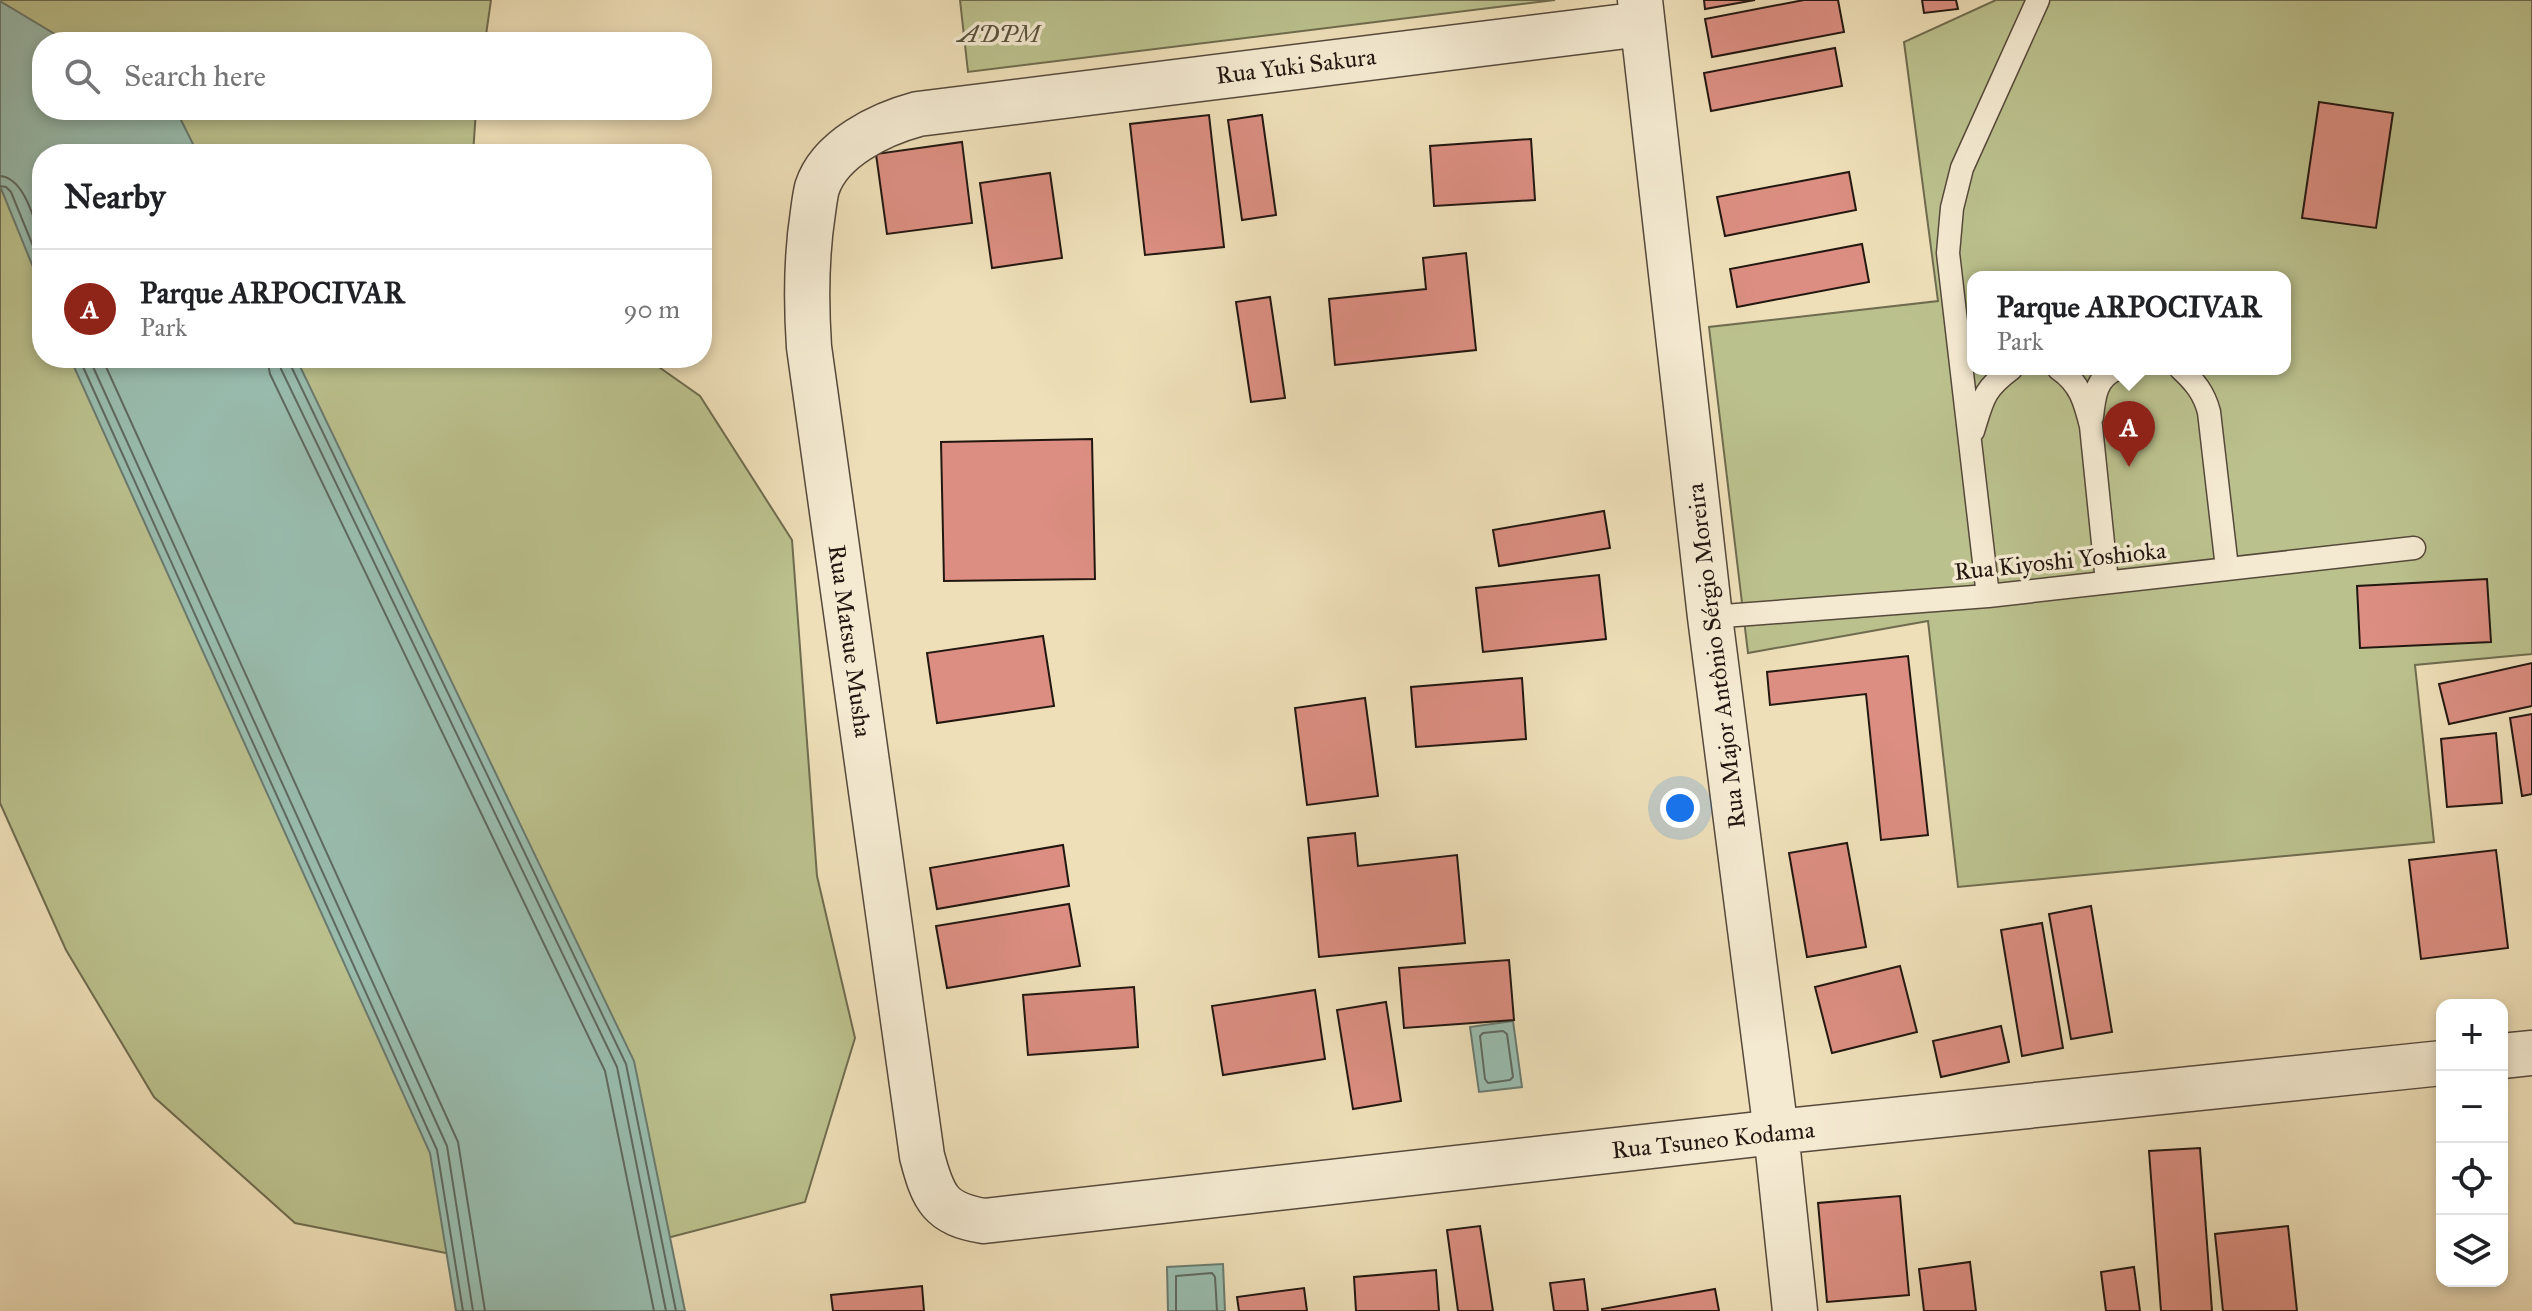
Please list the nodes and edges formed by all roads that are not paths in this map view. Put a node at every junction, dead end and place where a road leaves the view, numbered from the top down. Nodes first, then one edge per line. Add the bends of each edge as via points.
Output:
1 (2038, 0) edge
2 (1641, 12) edge
3 (950, 109) joint
4 (2003, 375) edge
5 (2066, 375) edge
6 (2107, 375) edge
7 (2187, 375) edge
8 (2091, 426) junction
9 (1970, 440) junction
10 (2414, 548) dead end
11 (2227, 568) junction
12 (2107, 582) junction
13 (1988, 596) junction
14 (1710, 617) junction
15 (2532, 1053) edge
16 (2508, 1055) edge
17 (2436, 1064) edge
18 (1776, 1132) junction
19 (984, 1221) joint
20 (1795, 1311) edge

1 - 9 lane via 1962,168 1952,208 1948,253
2 - 3 street, Rua Yuki Sakura
2 - 14 street, Rua Major Antônio Sérgio Moreira
3 - 19 street, Rua Matsue Musha via 894,121 832,162 817,187 807,247 807,310 922,1156 930,1185 944,1206 960,1217
4 - 9 lane via 1985,393
5 - 8 lane via 2085,401
6 - 8 lane via 2095,393
7 - 11 lane via 2209,412
8 - 12 lane
9 - 13 lane
10 - 11 lane, Rua Kiyoshi Yoshioka
11 - 12 lane, Rua Kiyoshi Yoshioka
12 - 13 lane, Rua Kiyoshi Yoshioka
13 - 14 lane, Rua Kiyoshi Yoshioka
14 - 18 street, Rua Major Antônio Sérgio Moreira
15 - 16 street
17 - 18 street, Rua Tsuneo Kodama
18 - 19 street, Rua Tsuneo Kodama
18 - 20 street, Rua Major Antônio Sérgio Moreira

